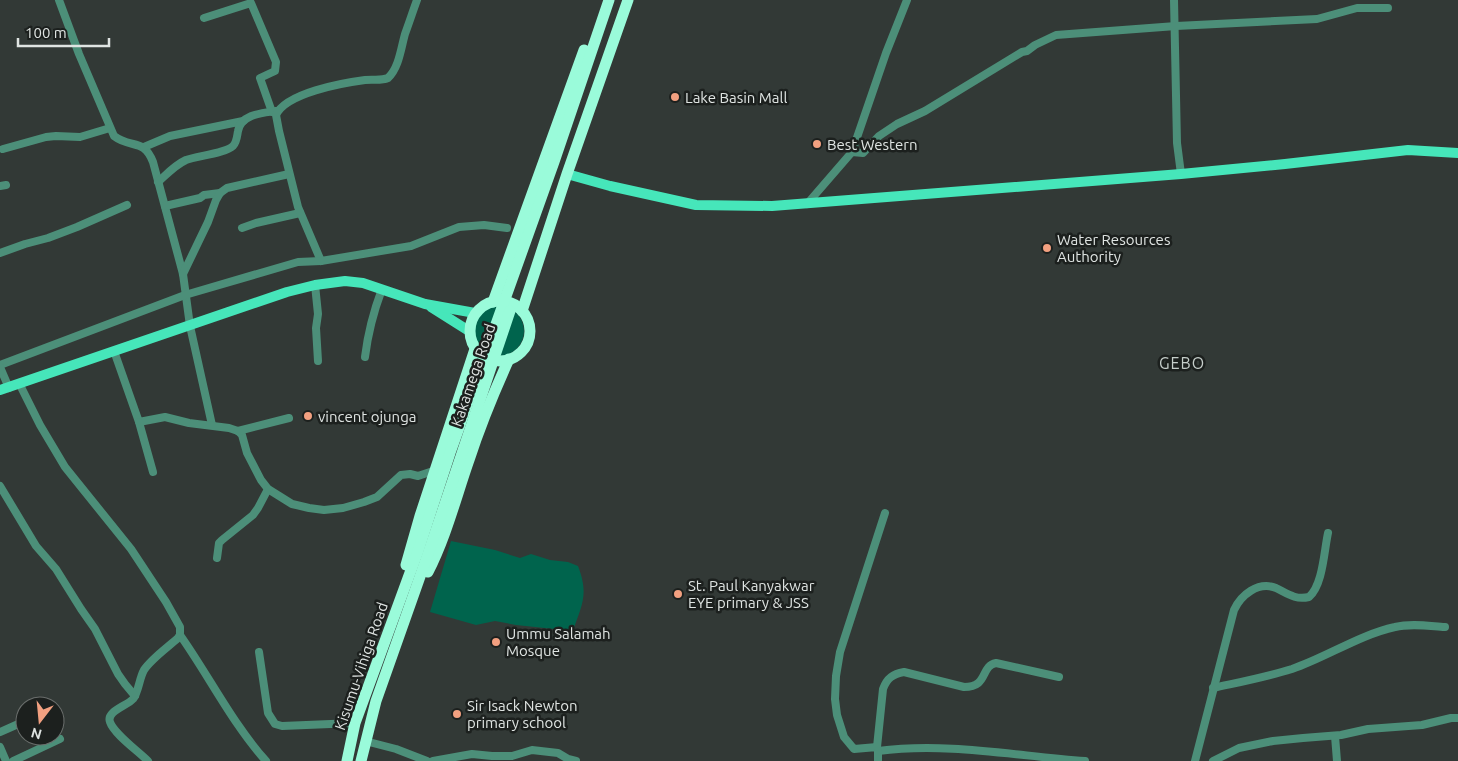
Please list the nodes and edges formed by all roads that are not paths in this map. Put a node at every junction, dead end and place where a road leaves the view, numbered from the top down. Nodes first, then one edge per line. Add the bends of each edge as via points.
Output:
1 (59, 0) edge
2 (417, 0) edge
3 (602, 0) edge
4 (609, 0) edge
5 (617, 0) edge
6 (628, 0) edge
7 (907, 0) edge
8 (1174, 0) edge
9 (1388, 8) dead end
10 (204, 18) dead end
11 (1176, 26) junction
12 (275, 112) junction
13 (243, 121) junction
14 (110, 128) junction
15 (144, 147) junction
16 (3, 149) dead end
17 (852, 152) junction
18 (1458, 153) edge
19 (289, 174) junction
20 (567, 174) junction
21 (1181, 174) junction
22 (158, 182) junction
23 (220, 193) junction
24 (808, 203) junction
25 (126, 205) dead end
26 (165, 206) junction
27 (300, 214) junction
28 (242, 228) dead end
29 (507, 228) dead end
30 (0, 253) edge
31 (321, 261) junction
32 (183, 274) junction
33 (314, 285) junction
34 (382, 289) junction
35 (185, 295) junction
36 (493, 302) junction
37 (426, 304) junction
38 (522, 311) junction
39 (475, 313) junction
40 (190, 326) junction
41 (469, 331) junction
42 (475, 348) junction
43 (114, 350) junction
44 (365, 357) dead end
45 (509, 360) junction
46 (318, 361) dead end
47 (0, 366) edge
48 (19, 383) junction
49 (4, 389) edge
50 (290, 418) dead end
51 (139, 422) junction
52 (212, 425) junction
53 (238, 431) junction
54 (436, 470) junction
55 (153, 472) dead end
56 (0, 486) edge
57 (268, 489) junction
58 (885, 513) dead end
59 (1328, 533) dead end
60 (217, 558) dead end
61 (412, 582) junction
62 (1445, 627) dead end
63 (180, 634) junction
64 (259, 652) dead end
65 (1059, 678) dead end
66 (1213, 688) junction
67 (135, 696) junction
68 (1458, 718) edge
69 (355, 723) junction
70 (15, 725) edge
71 (0, 732) edge
72 (1335, 736) junction
73 (365, 741) junction
74 (45, 746) edge
75 (0, 748) edge
76 (877, 749) junction
77 (6, 761) edge
78 (13, 761) edge
79 (148, 761) edge
80 (266, 761) edge
81 (347, 761) edge
82 (360, 761) edge
83 (426, 761) edge
84 (433, 761) edge
85 (576, 761) edge
86 (878, 761) edge
87 (1085, 761) edge
88 (1194, 761) edge
89 (1213, 761) edge
90 (1337, 761) edge

1 - 14 street
2 - 12 street via 392,75 339,84 306,94
3 - 36 highway
4 - 61 highway via 450,453
5 - 61 highway, Kakamega Road via 488,376
6 - 20 highway
7 - 17 street
8 - 11 street
9 - 11 street via 1357,8 1317,19
10 - 12 street via 251,3 276,62 275,71 260,78
11 - 17 street via 1056,35 897,124 879,136 863,153
11 - 21 street via 1177,143
12 - 13 street via 254,115
12 - 19 street
13 - 15 street via 170,136
13 - 22 street via 233,146 184,161
14 - 15 street via 120,141
14 - 16 street via 80,137 46,137
15 - 22 street via 150,153
17 - 24 street
18 - 21 main road via 1408,150
19 - 23 street via 227,188
19 - 27 street
20 - 24 main road via 696,205
20 - 38 highway
21 - 24 main road
22 - 26 street
23 - 26 street
23 - 32 street
25 - 30 street via 77,227
26 - 32 street
27 - 28 street
27 - 31 street
29 - 31 street via 484,224 459,227 411,246
31 - 35 street via 298,262
32 - 35 street
33 - 34 main road via 346,281
33 - 40 main road
33 - 46 street
34 - 37 main road
34 - 44 street via 372,313
35 - 40 street
35 - 47 street
36 - 38 highway via 509,302
36 - 39 highway
37 - 39 main road
37 - 41 main road
38 - 45 highway via 528,321 529,340 518,355
39 - 41 highway
40 - 43 main road
40 - 52 street
41 - 42 highway
42 - 45 highway via 491,360
42 - 54 highway
43 - 48 main road
43 - 51 street
45 - 61 highway via 469,458 433,563 426,576
47 - 49 street
48 - 49 main road
48 - 63 street via 55,452 131,549 179,623
50 - 53 street
51 - 52 street via 164,417
51 - 55 street
52 - 53 street
53 - 57 street via 250,460
54 - 57 street via 418,476 401,475 377,497 344,508 324,510 292,504
54 - 61 highway via 406,566
56 - 67 street via 36,546 56,569 95,629 118,674
57 - 60 street via 253,515 219,543
58 - 76 street via 840,652 834,699 844,737 854,749
59 - 66 street via 1320,576 1315,591 1309,597 1296,598 1276,588 1261,586 1249,591 1238,602
61 - 69 highway, Kisumu-Vihiga Road
61 - 73 highway, Kakamega Road
62 - 66 street via 1396,626 1292,669
63 - 67 street via 146,666
63 - 80 street via 251,744
64 - 69 street via 268,713 274,724
65 - 76 street via 996,663 991,664 980,682 971,687 897,673 886,681 883,689
66 - 88 street
67 - 79 street via 111,714 110,722
68 - 72 street
69 - 81 highway, Kisumu-Vihiga Road
70 - 71 street
72 - 89 street via 1239,748
72 - 90 street
73 - 82 highway, Kakamega Road
73 - 83 street
74 - 78 street
75 - 77 street
76 - 86 street
76 - 87 street via 960,749
84 - 85 street via 472,754 512,756 532,750 558,752

